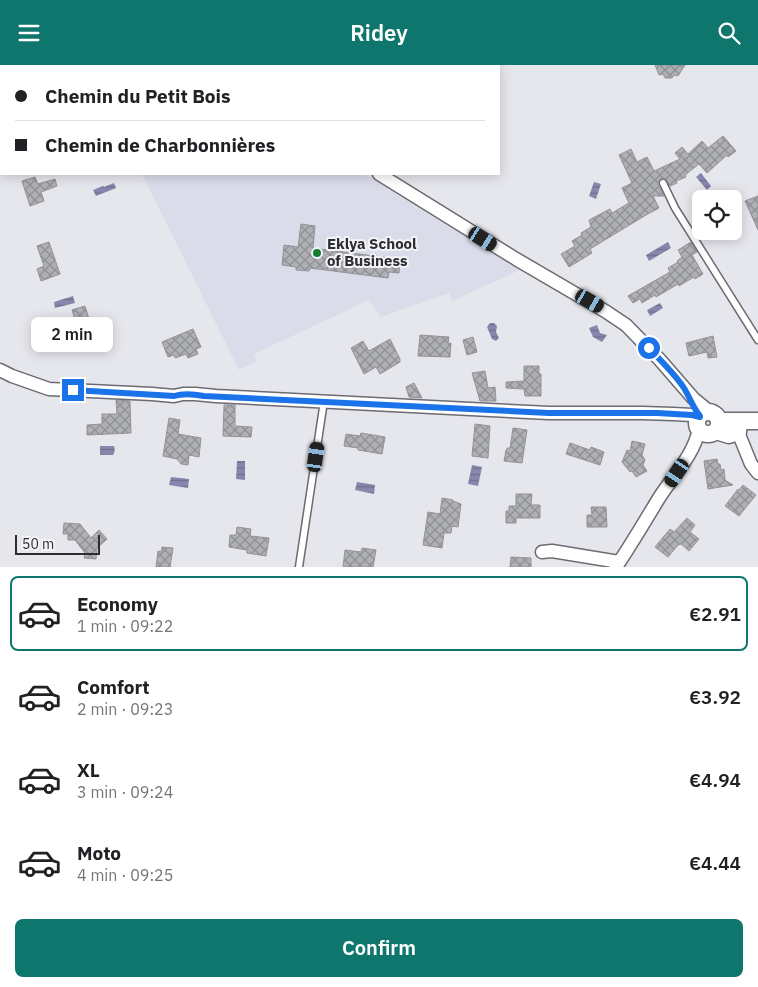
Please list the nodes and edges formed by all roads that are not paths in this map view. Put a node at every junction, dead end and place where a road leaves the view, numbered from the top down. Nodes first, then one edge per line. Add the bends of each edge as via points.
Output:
1 (381, 175) edge
2 (663, 183) dead end
3 (758, 340) edge
4 (0, 370) edge
5 (324, 401) junction
6 (758, 423) edge
7 (715, 425) junction
8 (755, 468) edge
9 (542, 552) dead end
10 (618, 565) edge
11 (299, 567) edge

1 - 7 street via 626,325
2 - 3 lane via 675,209
4 - 5 street via 49,389
5 - 7 street via 549,413 692,415
5 - 11 lane
6 - 7 street
7 - 8 street
7 - 10 street via 694,447
9 - 10 street via 552,551

